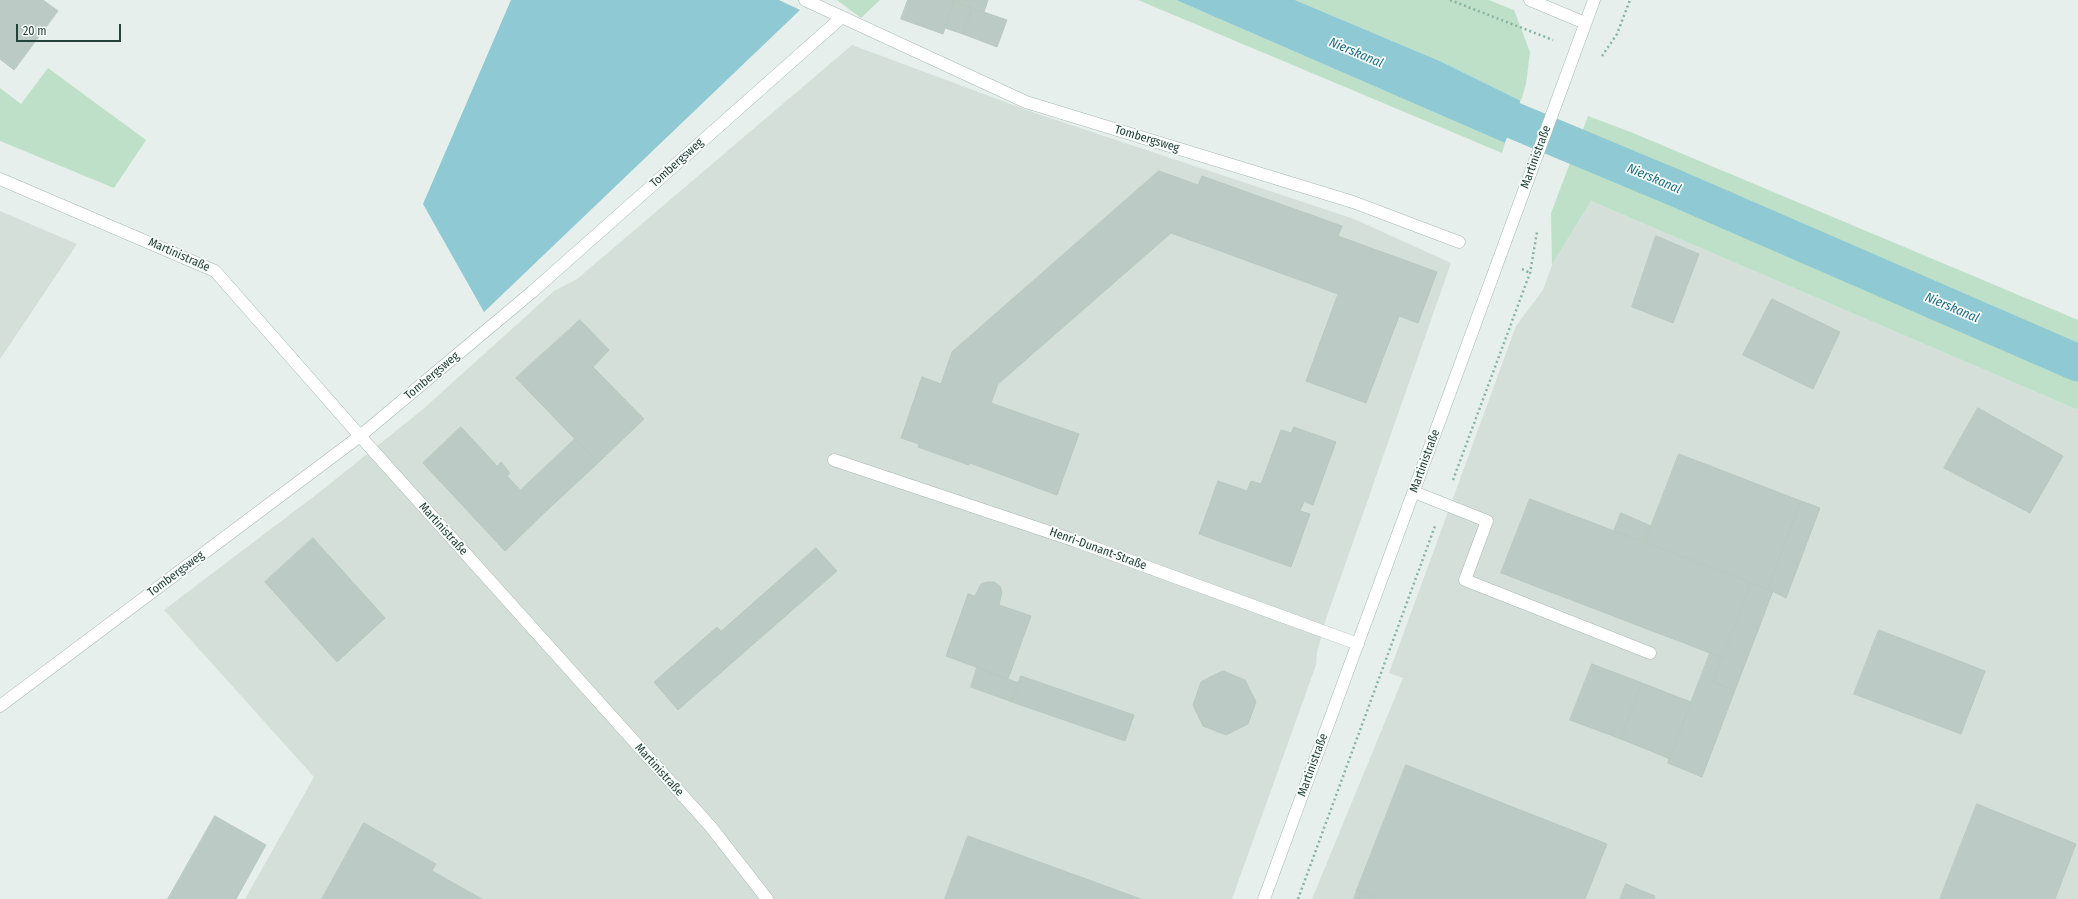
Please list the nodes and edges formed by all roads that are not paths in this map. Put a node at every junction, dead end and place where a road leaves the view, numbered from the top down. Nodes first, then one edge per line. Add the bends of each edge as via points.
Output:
1 (805, 0) edge
2 (1530, 0) edge
3 (1594, 0) edge
4 (842, 17) junction
5 (1585, 23) junction
6 (0, 179) edge
7 (1459, 242) dead end
8 (360, 436) junction
9 (834, 460) dead end
10 (1414, 492) junction
11 (1358, 644) junction
12 (1650, 653) dead end
13 (0, 706) edge
14 (767, 899) edge
15 (1264, 899) edge

1 - 4 street, Tombergsweg
2 - 5 street
3 - 5 street, Martinistraße
4 - 7 street, Tombergsweg via 1026,102 1353,202
4 - 8 street, Tombergsweg via 532,292
5 - 10 street, Martinistraße
6 - 8 street, Martinistraße via 215,271
8 - 13 street, Tombergsweg
8 - 14 street, Martinistraße via 711,827
9 - 11 street, Henri-Dunant-Straße via 1076,541
10 - 11 street, Martinistraße
10 - 12 street via 1487,521 1465,580
11 - 15 street, Martinistraße

